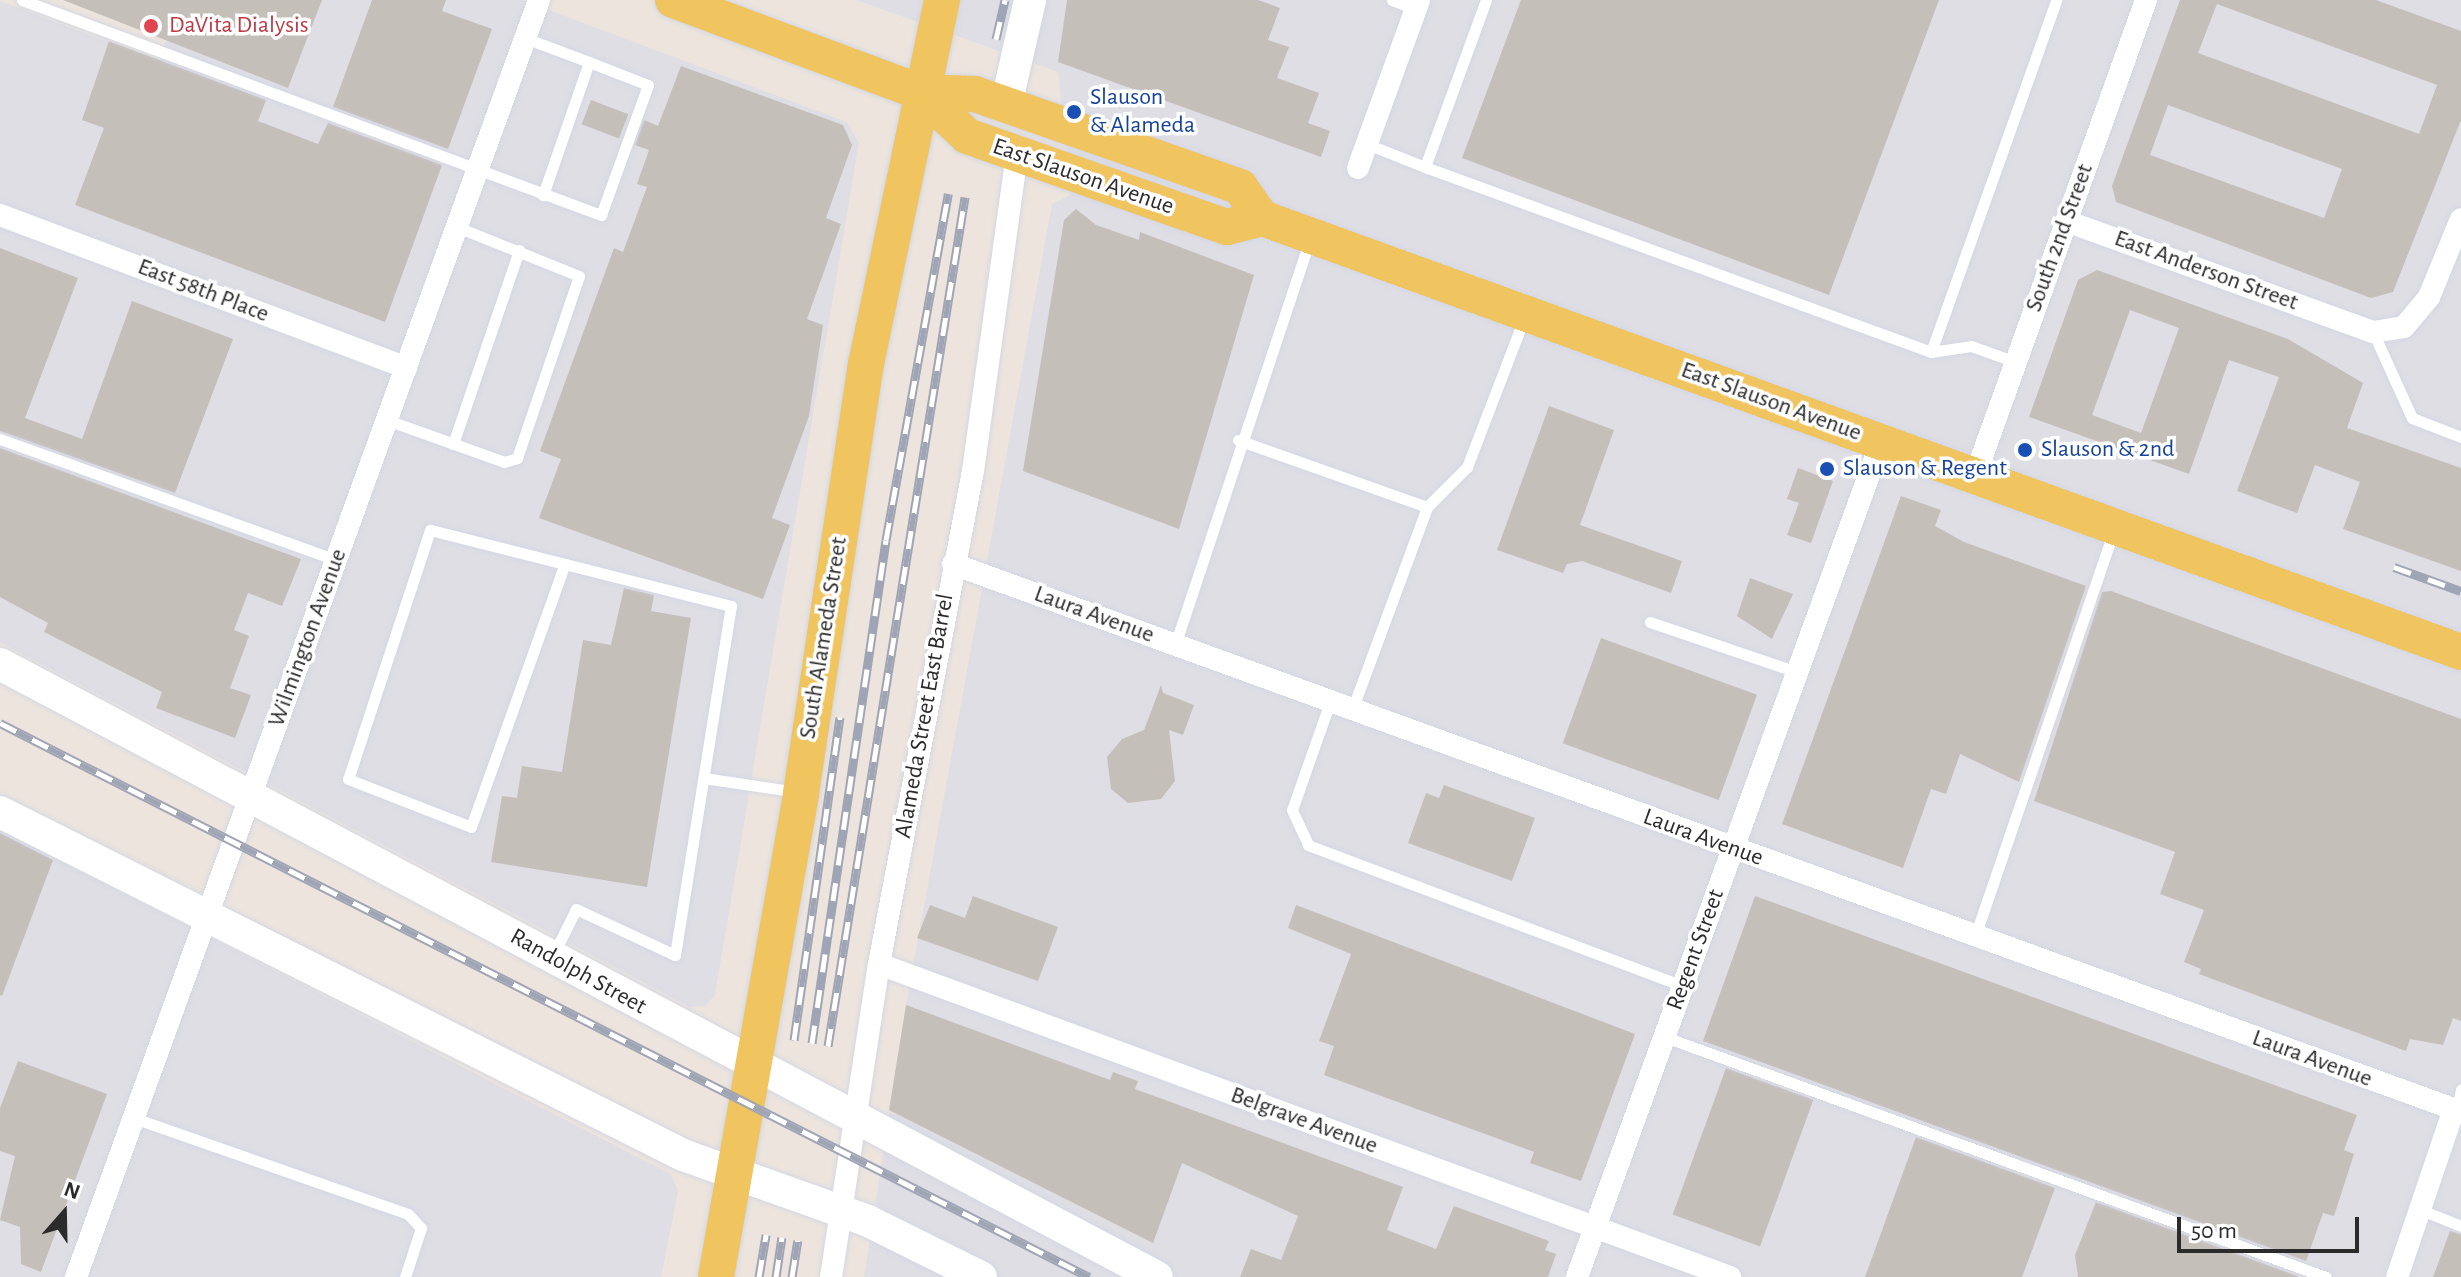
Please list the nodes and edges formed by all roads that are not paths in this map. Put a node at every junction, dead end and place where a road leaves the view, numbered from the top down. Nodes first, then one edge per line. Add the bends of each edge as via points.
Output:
1 (22, 0) edge
2 (539, 0) edge
3 (673, 0) edge
4 (942, 0) edge
5 (1030, 0) edge
6 (1392, 0) edge
7 (1486, 0) edge
8 (2056, 0) edge
9 (2146, 0) edge
10 (41, 3) edge
11 (1418, 4) edge
12 (525, 38) junction
13 (589, 62) junction
14 (920, 92) junction
15 (1006, 105) junction
16 (1367, 144) junction
17 (1017, 154) junction
18 (1425, 167) junction
19 (1358, 168) dead end
20 (477, 172) junction
21 (543, 195) junction
22 (0, 215) edge
23 (1262, 218) junction
24 (2066, 221) junction
25 (457, 227) junction
26 (2459, 233) edge
27 (1312, 236) junction
28 (519, 250) junction
29 (1526, 313) junction
30 (2373, 332) junction
31 (1931, 352) junction
32 (2016, 362) junction
33 (406, 368) junction
34 (387, 420) junction
35 (2461, 437) edge
36 (0, 439) edge
37 (1238, 440) junction
38 (1881, 442) junction
39 (453, 444) junction
40 (1975, 476) junction
41 (1427, 507) junction
42 (2116, 527) junction
43 (336, 560) junction
44 (953, 564) junction
45 (564, 566) junction
46 (1650, 622) dead end
47 (1175, 645) junction
48 (2461, 652) edge
49 (0, 664) edge
50 (1797, 672) junction
51 (1330, 702) junction
52 (1352, 710) junction
53 (704, 778) junction
54 (252, 793) junction
55 (801, 793) junction
56 (0, 812) edge
57 (1733, 848) junction
58 (208, 915) junction
59 (1974, 939) junction
60 (552, 957) junction
61 (879, 964) junction
62 (1683, 986) junction
63 (1665, 1037) junction
64 (753, 1068) junction
65 (2459, 1103) edge
66 (134, 1118) junction
67 (855, 1123) junction
68 (733, 1176) junction
69 (2421, 1210) junction
70 (842, 1213) junction
71 (2461, 1226) edge
72 (1595, 1228) junction
73 (76, 1277) edge
74 (405, 1277) edge
75 (716, 1277) edge
76 (831, 1277) edge
77 (981, 1277) edge
78 (1157, 1277) edge
79 (1577, 1277) edge
80 (1730, 1277) edge
81 (2326, 1277) edge
82 (2397, 1277) edge

1 - 10 lane
2 - 12 street, Wilmington Avenue
3 - 14 main road, East Slauson Avenue
4 - 14 main road, South Alameda Street
5 - 15 street
6 - 11 lane
7 - 18 lane
8 - 31 lane
9 - 24 street, South 2nd Street
10 - 20 lane
11 - 16 street
12 - 13 lane
12 - 20 street, Wilmington Avenue
13 - 21 lane
13 - 21 lane via 648,85 601,215
14 - 15 main road, East Slauson Avenue via 975,94
14 - 17 main road, East Slauson Avenue via 967,136
14 - 55 main road, South Alameda Street via 866,364
15 - 23 main road, East Slauson Avenue via 1240,187
16 - 18 lane
16 - 19 street
17 - 23 main road, East Slauson Avenue via 1227,227
17 - 44 street, Alameda Street East Barrel via 976,456
18 - 31 lane
20 - 21 lane
20 - 25 street, Wilmington Avenue
22 - 33 street, East 58th Place
23 - 27 main road, East Slauson Avenue
24 - 30 street, East Anderson Street
24 - 32 street, South 2nd Street
25 - 28 lane
25 - 33 street, Wilmington Avenue
26 - 30 street via 2404,327
27 - 29 main road, East Slauson Avenue
27 - 37 lane
28 - 39 lane
28 - 39 lane via 574,271 578,283 517,458 504,462
29 - 38 main road, East Slauson Avenue
29 - 41 lane via 1467,467
30 - 35 lane via 2412,418
31 - 32 lane via 1971,346
32 - 40 street, South 2nd Street
33 - 34 street, Wilmington Avenue
34 - 39 lane
34 - 43 street, Wilmington Avenue
36 - 43 lane
37 - 41 lane
37 - 47 lane
38 - 40 main road, East Slauson Avenue
38 - 50 street, Regent Street
40 - 42 main road, East Slauson Avenue
41 - 52 lane
42 - 48 main road, East Slauson Avenue
42 - 59 lane
43 - 54 street, Wilmington Avenue
44 - 47 street, Laura Avenue
44 - 61 street, Alameda Street East Barrel
45 - 45 lane via 430,530 348,779 471,827
45 - 53 lane via 731,606
46 - 50 lane
47 - 51 street, Laura Avenue
49 - 54 street, Randolph Street
50 - 57 street, Regent Street
51 - 52 street, Laura Avenue
51 - 62 lane via 1292,810 1308,845
52 - 57 street, Laura Avenue
53 - 55 lane
53 - 60 lane via 675,955 576,909
54 - 58 street, Wilmington Avenue
54 - 60 street, Randolph Street
55 - 64 main road, South Alameda Street
56 - 58 street
57 - 59 street, Laura Avenue
57 - 62 street, Regent Street
58 - 66 street, Wilmington Avenue
58 - 68 street
59 - 65 street, Laura Avenue
60 - 64 street, Randolph Street
61 - 67 street, Alameda Street East Barrel
61 - 72 street, Belgrave Avenue
62 - 63 street, Regent Street
63 - 72 street, Regent Street
63 - 81 lane
64 - 67 street, Randolph Street
64 - 68 main road, South Alameda Street
65 - 69 street
66 - 73 street, Wilmington Avenue
66 - 74 lane via 408,1214 421,1228
67 - 70 street, Alameda Street East Barrel
67 - 78 street, Randolph Street
68 - 70 street
68 - 75 main road, South Alameda Street
69 - 71 lane
69 - 82 street
70 - 76 street, Alameda Street East Barrel
70 - 77 street
72 - 79 street, Regent Street
72 - 80 street, Belgrave Avenue

